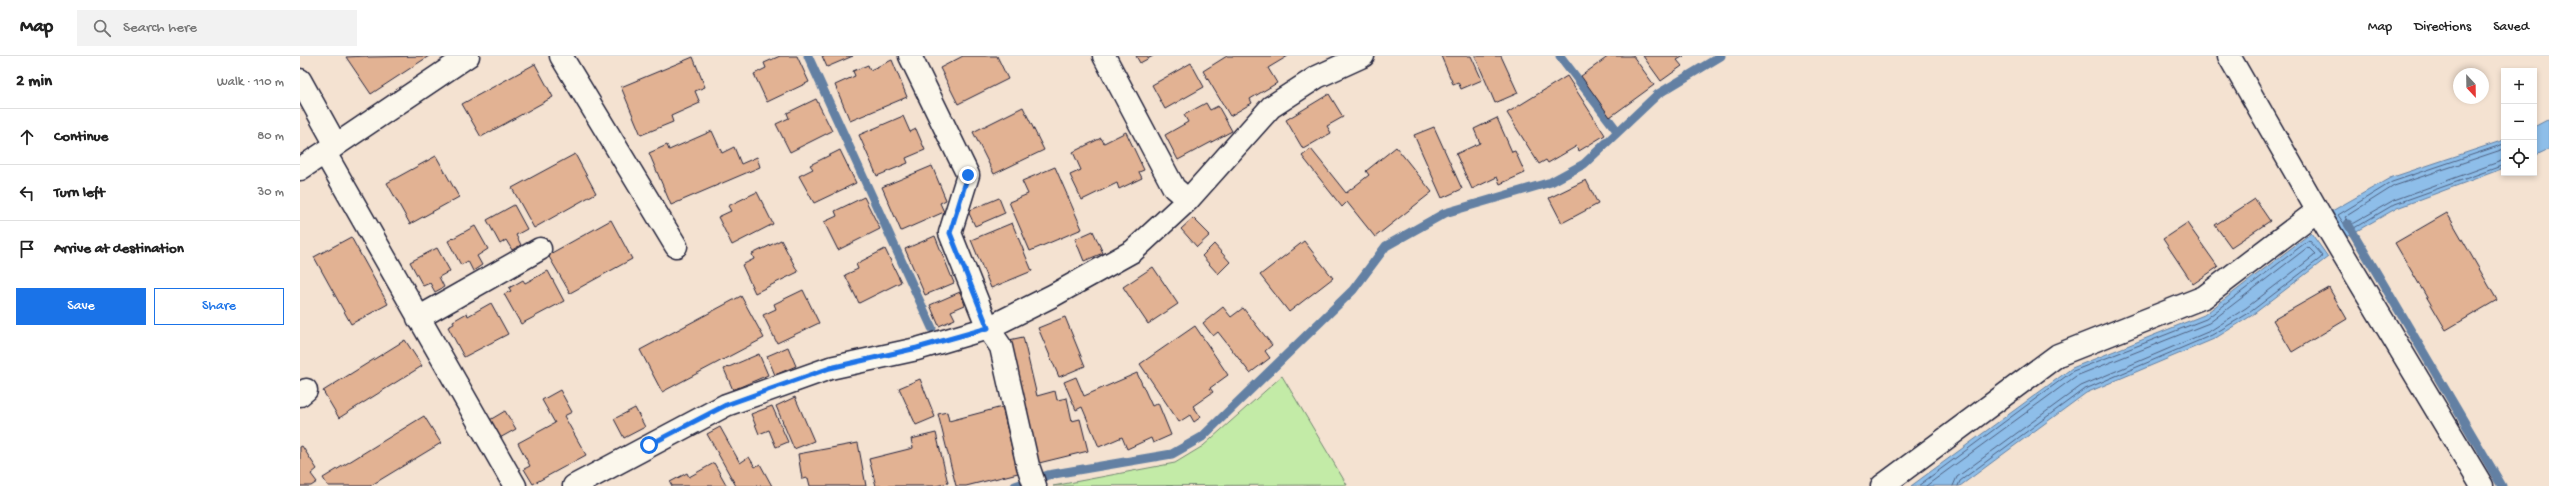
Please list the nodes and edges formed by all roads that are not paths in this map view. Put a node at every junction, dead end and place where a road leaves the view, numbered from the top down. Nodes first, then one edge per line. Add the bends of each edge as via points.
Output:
1 (468, 56) edge
2 (560, 56) edge
3 (910, 56) edge
4 (1104, 56) edge
5 (1363, 56) edge
6 (2229, 56) edge
7 (300, 80) edge
8 (330, 149) junction
9 (300, 170) edge
10 (1188, 200) junction
11 (2320, 217) junction
12 (676, 246) dead end
13 (540, 249) dead end
14 (418, 318) junction
15 (988, 328) junction
16 (1032, 476) edge
17 (515, 486) edge
18 (574, 486) edge
19 (1882, 486) edge
20 (2482, 486) edge

1 - 8 street
2 - 12 street
3 - 15 street via 968,175 950,233
4 - 10 street via 1174,188
5 - 10 street via 1317,77 1271,107
6 - 11 street
7 - 8 street
8 - 9 street
8 - 14 street
10 - 15 street via 1134,251 1054,296
11 - 19 street via 2204,297 2058,355
11 - 20 street
13 - 14 street
14 - 17 street
15 - 16 street via 1001,347
15 - 18 street via 830,368 726,405

